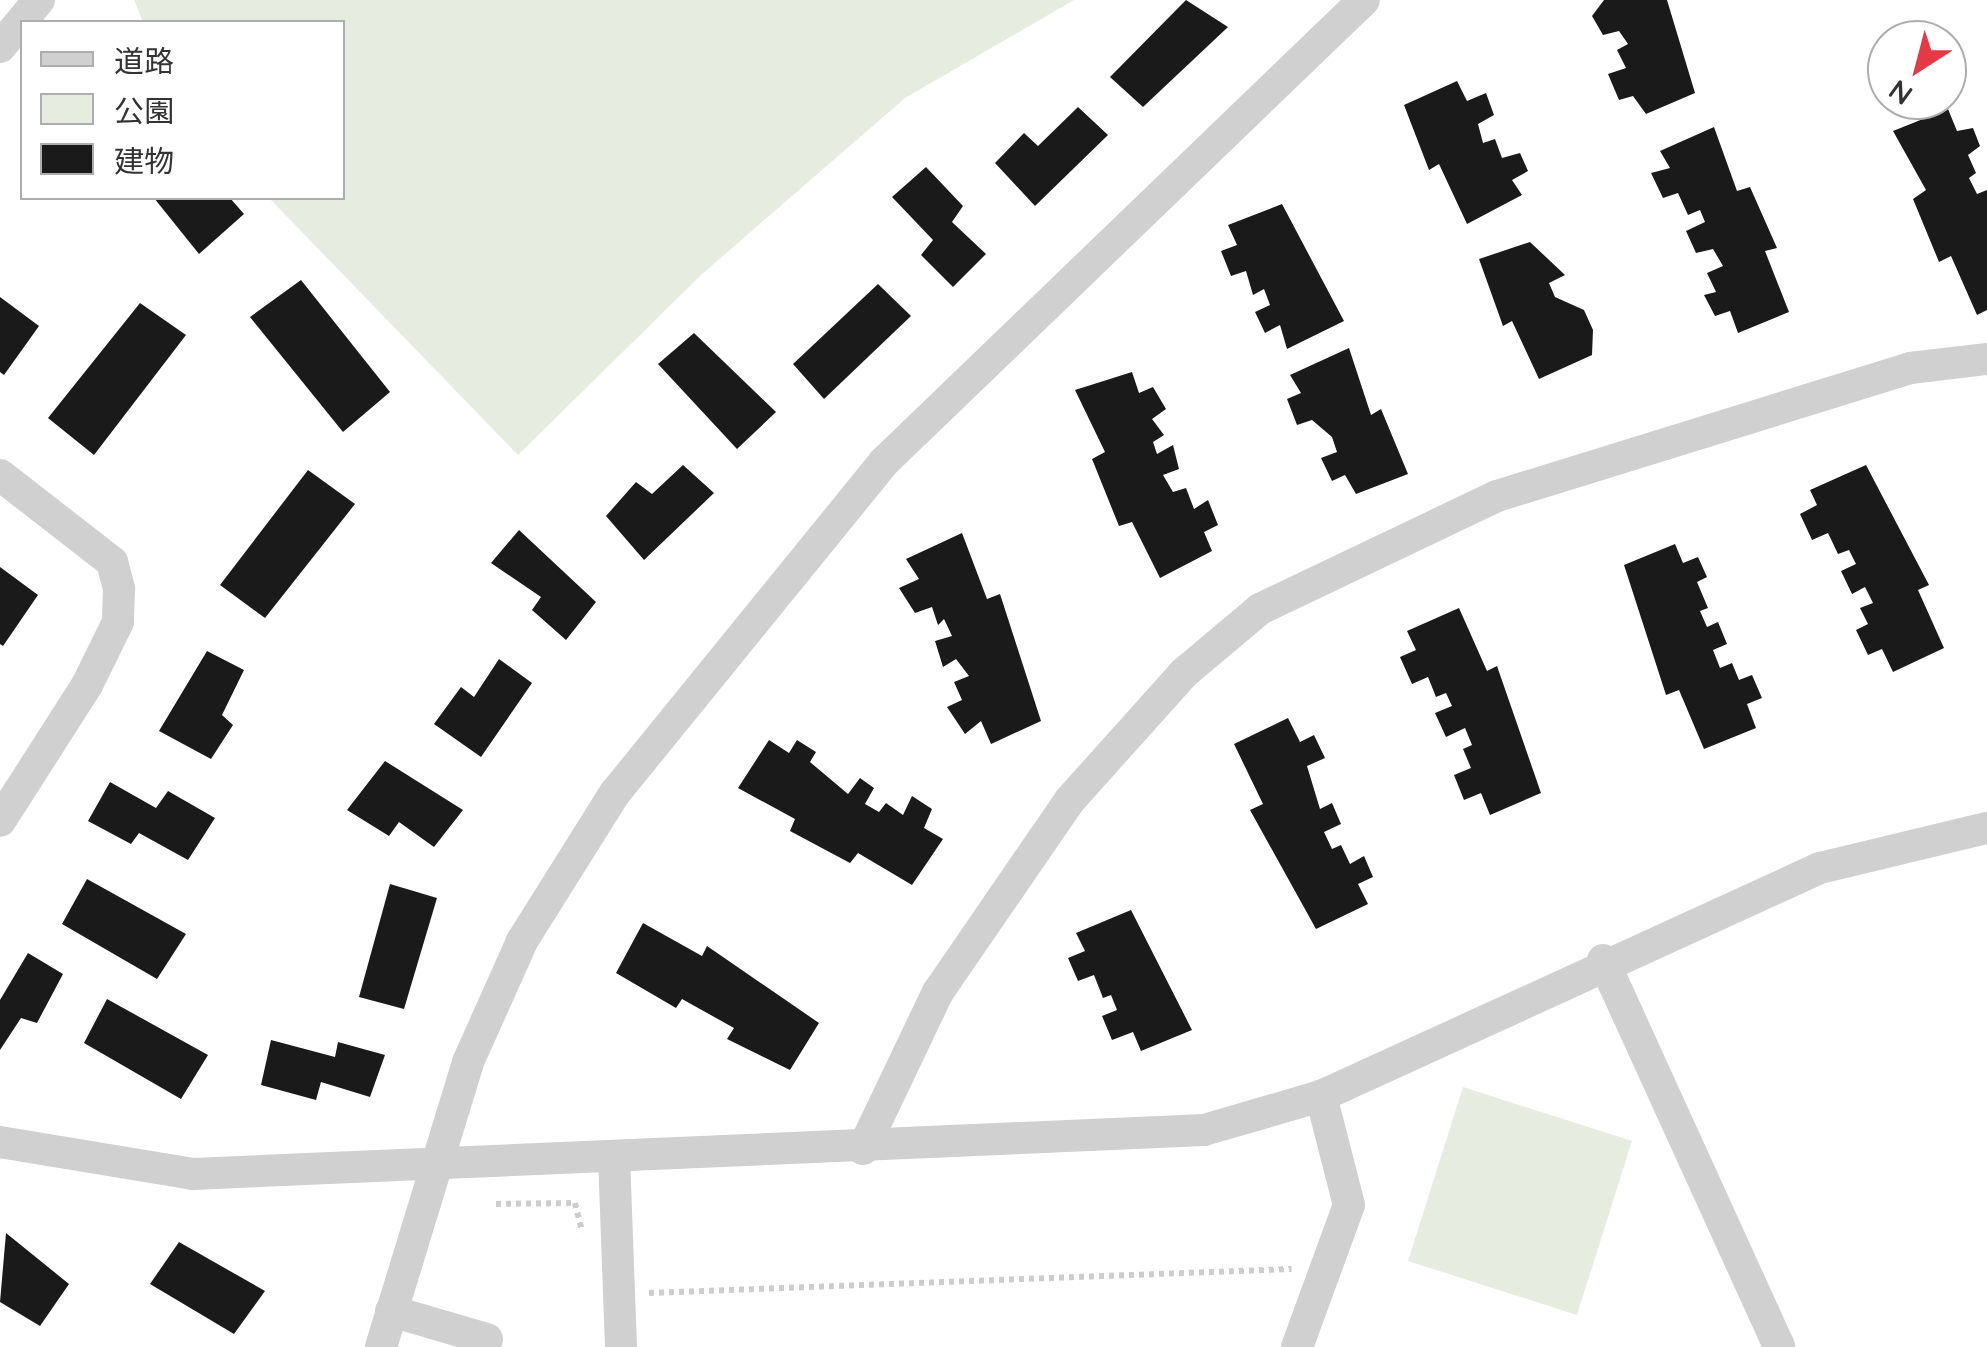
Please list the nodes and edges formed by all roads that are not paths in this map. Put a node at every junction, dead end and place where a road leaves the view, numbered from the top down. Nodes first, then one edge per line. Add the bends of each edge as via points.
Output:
1 (39, 0) edge
2 (1364, 0) edge
3 (22, 20) edge
4 (20, 23) edge
5 (0, 47) edge
6 (1987, 359) edge
7 (0, 475) edge
8 (0, 820) edge
9 (1987, 828) edge
10 (1603, 960) junction
11 (1321, 1096) junction
12 (0, 1142) edge
13 (863, 1149) junction
14 (614, 1156) junction
15 (434, 1162) junction
16 (392, 1310) junction
17 (487, 1338) dead end
18 (381, 1347) edge
19 (621, 1347) edge
20 (1298, 1347) edge
21 (1778, 1347) edge

1 - 3 street
2 - 15 street via 884,462 770,598 615,792 522,942
4 - 5 street
6 - 13 street via 1910,368 1497,496 1260,609 1184,673 1070,800 938,992
7 - 8 street via 112,562 119,590 118,622 87,685
9 - 10 street via 1820,868
10 - 11 street
10 - 21 street
11 - 13 street via 1204,1130
11 - 20 street via 1349,1204
12 - 15 street via 193,1174
13 - 14 street
14 - 15 street
14 - 19 street
15 - 16 street
16 - 17 street
16 - 18 street

